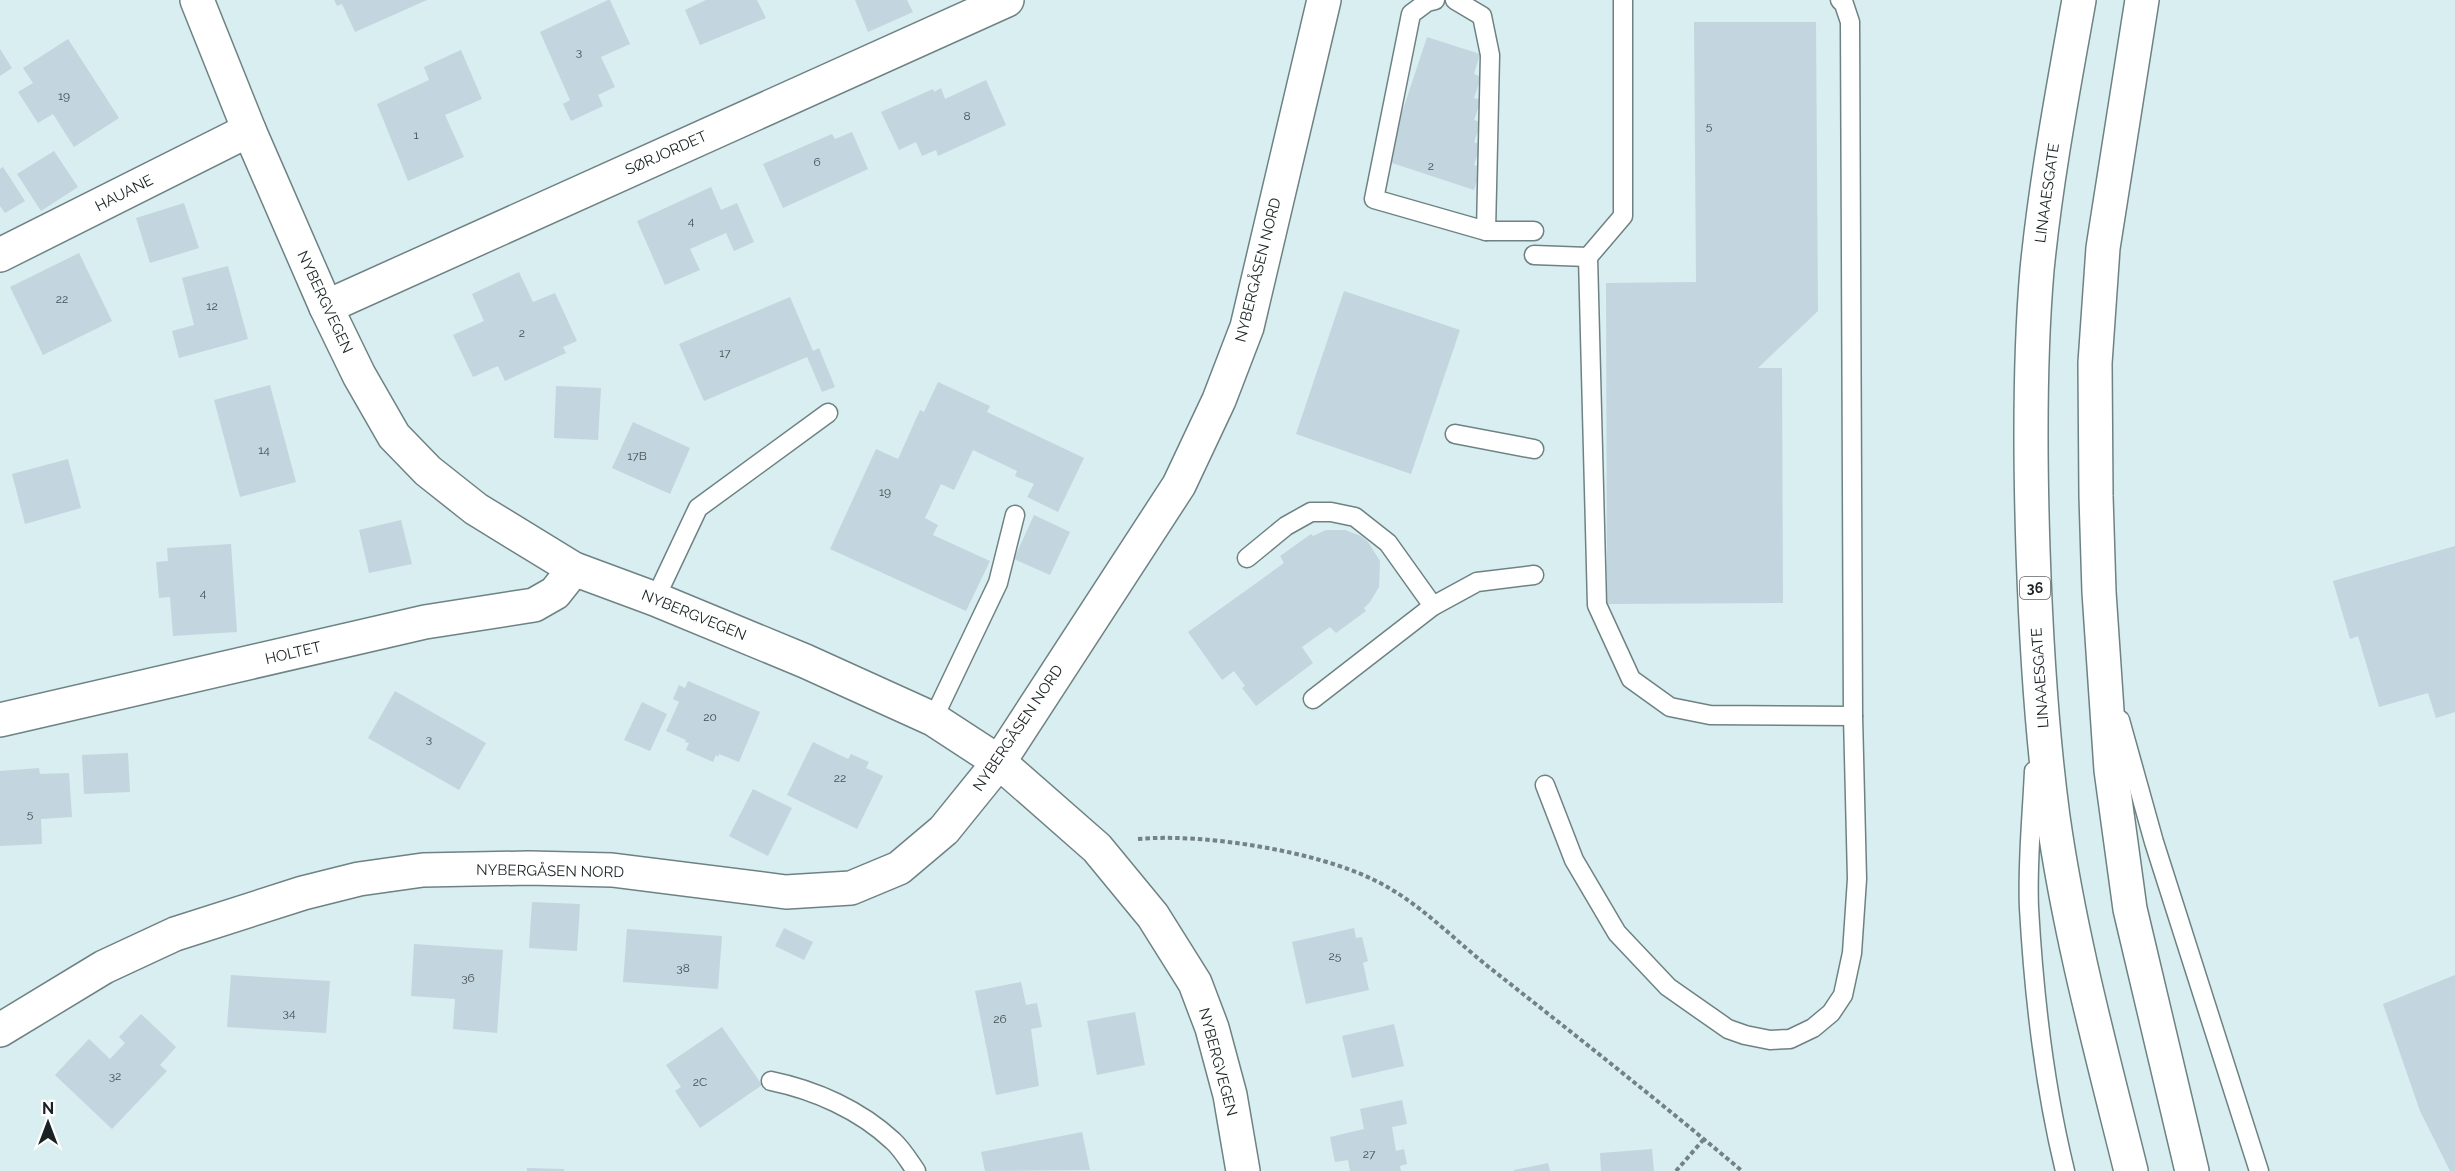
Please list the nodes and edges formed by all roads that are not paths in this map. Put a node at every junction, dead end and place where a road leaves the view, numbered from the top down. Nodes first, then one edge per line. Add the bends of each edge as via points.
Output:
1 (198, 0) edge
2 (1007, 0) edge
3 (1324, 0) edge
4 (1435, 0) edge
5 (1455, 0) edge
6 (1623, 0) edge
7 (1840, 0) edge
8 (2079, 0) edge
9 (2142, 0) edge
10 (249, 130) junction
11 (1486, 231) junction
12 (1534, 231) dead end
13 (0, 255) edge
14 (1534, 255) dead end
15 (1588, 257) junction
16 (326, 307) junction
17 (828, 413) dead end
18 (1455, 434) dead end
19 (1534, 449) dead end
20 (1015, 515) dead end
21 (1247, 558) dead end
22 (574, 570) junction
23 (1534, 576) dead end
24 (656, 599) junction
25 (1433, 606) junction
26 (2103, 655) junction
27 (2038, 670) junction
28 (1313, 699) dead end
29 (1853, 716) junction
30 (933, 719) junction
31 (0, 720) edge
32 (999, 762) junction
33 (1545, 785) dead end
34 (0, 1030) edge
35 (771, 1081) dead end
36 (916, 1171) edge
37 (1243, 1171) edge
38 (2065, 1171) edge
39 (2131, 1171) edge
40 (2192, 1171) edge
41 (2259, 1171) edge

1 - 10 main road, NYBERGVEGEN
2 - 16 main road, SØRJORDET
3 - 32 main road, NYBERGÅSEN NORD via 1247,327 1219,400 1179,485
4 - 11 lane via 1412,14 1374,199
5 - 11 lane via 1482,16 1490,55
6 - 15 lane via 1623,216
7 - 29 lane via 1851,22
8 - 27 main road, LINAAESGATE / 36 via 2048,179 2037,272 2030,428
9 - 26 main road via 2103,248 2095,363
10 - 13 main road, HAUANE
10 - 16 main road, NYBERGVEGEN
11 - 12 lane
14 - 15 lane
15 - 29 lane via 1598,605 1631,679 1670,707 1710,715
16 - 22 main road, NYBERGVEGEN via 394,436 428,471 476,509
17 - 24 lane via 698,508
18 - 19 lane
20 - 30 lane via 998,583
21 - 25 lane via 1286,526 1311,512 1355,517 1388,543
22 - 24 main road, NYBERGVEGEN
22 - 31 main road, HOLTET via 555,593 534,605 425,622
23 - 25 lane via 1477,582
24 - 30 main road, NYBERGVEGEN
25 - 28 lane
26 - 40 main road via 2111,771 2130,909
26 - 41 lane via 2157,852
27 - 38 lane via 2029,906 2043,1065
27 - 39 main road, LINAAESGATE / 36 via 2064,882 2086,991
29 - 33 lane via 1857,879 1843,995 1831,1013 1813,1028 1790,1039 1770,1040 1728,1029 1668,987 1617,933 1574,860
30 - 32 main road, NYBERGVEGEN
32 - 34 main road, NYBERGÅSEN NORD via 944,830 899,868 851,888 786,892 612,870 529,868 423,870 359,879 175,934 104,968
32 - 37 main road, NYBERGVEGEN via 1097,848 1153,916 1195,983 1230,1095
35 - 36 lane via 796,1086 847,1107 894,1141

